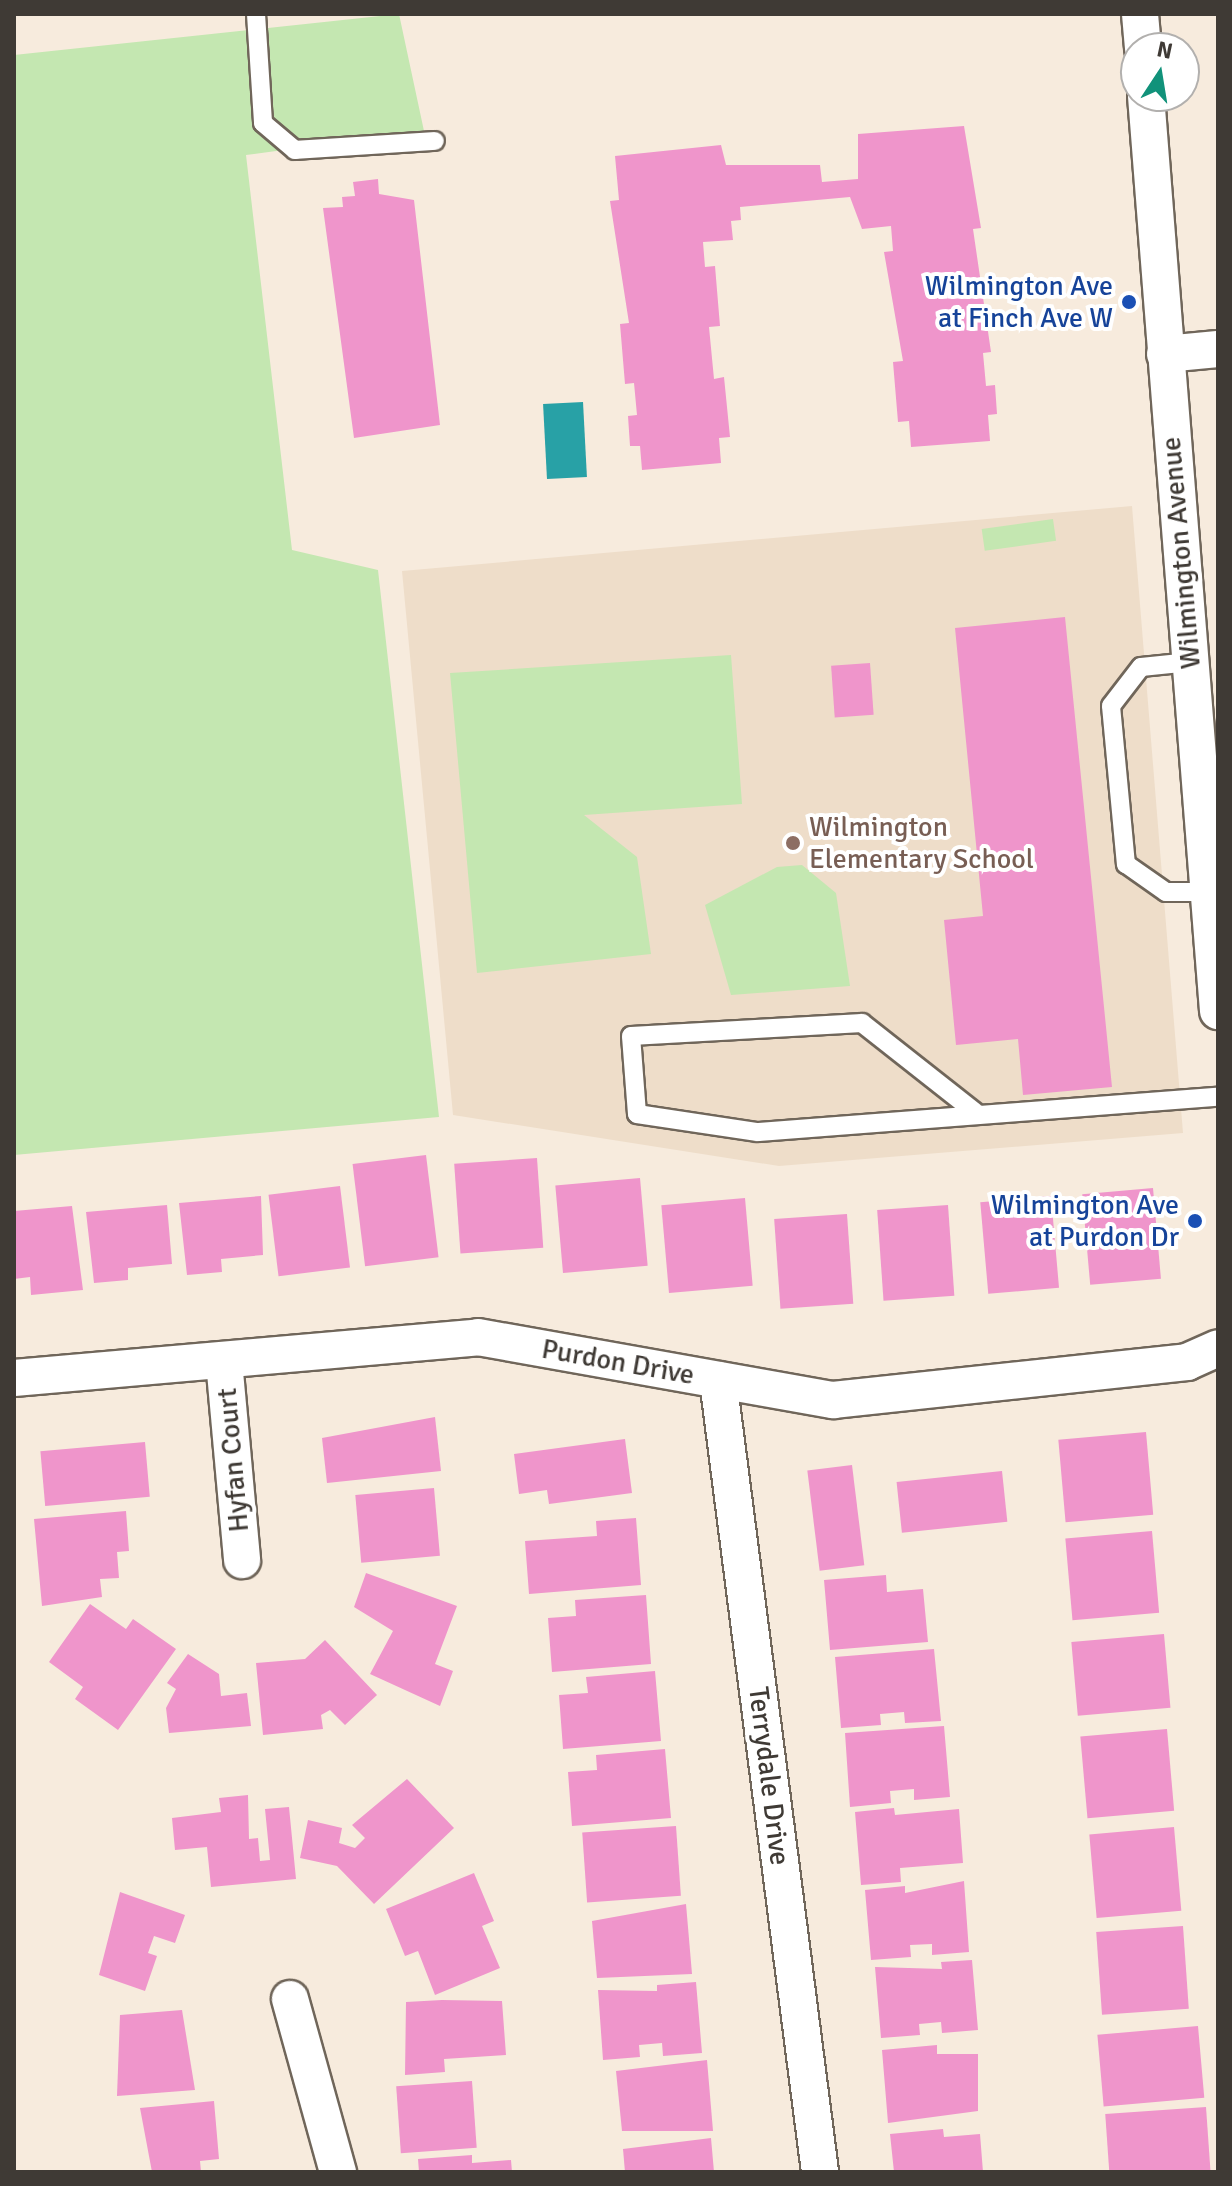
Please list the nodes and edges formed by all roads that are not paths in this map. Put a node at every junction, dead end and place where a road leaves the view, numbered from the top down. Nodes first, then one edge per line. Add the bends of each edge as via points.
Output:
1 (256, 14) edge
2 (1147, 112) edge
3 (435, 141) dead end
4 (1218, 349) edge
5 (1165, 354) junction
6 (1190, 662) junction
7 (1209, 892) junction
8 (1218, 1011) edge
9 (1218, 1097) edge
10 (975, 1112) junction
11 (1218, 1348) edge
12 (224, 1361) junction
13 (14, 1378) edge
14 (718, 1380) junction
15 (242, 1560) dead end
16 (290, 1999) dead end
17 (338, 2172) edge
18 (820, 2172) edge

1 - 3 lane via 263,123 295,150
2 - 5 street, Wilmington Avenue
4 - 5 street
5 - 6 street, Wilmington Avenue
6 - 7 street, Wilmington Avenue
6 - 7 lane via 1141,667 1111,706 1126,864 1166,892
7 - 8 street, Wilmington Avenue
9 - 10 lane
10 - 10 lane via 758,1132 637,1114 631,1036 862,1023
11 - 14 street, Purdon Drive via 1187,1362 833,1400
12 - 13 street, Purdon Drive
12 - 14 street, Purdon Drive via 478,1337
12 - 15 street, Hyfan Court
14 - 18 street, Terrydale Drive
16 - 17 street

